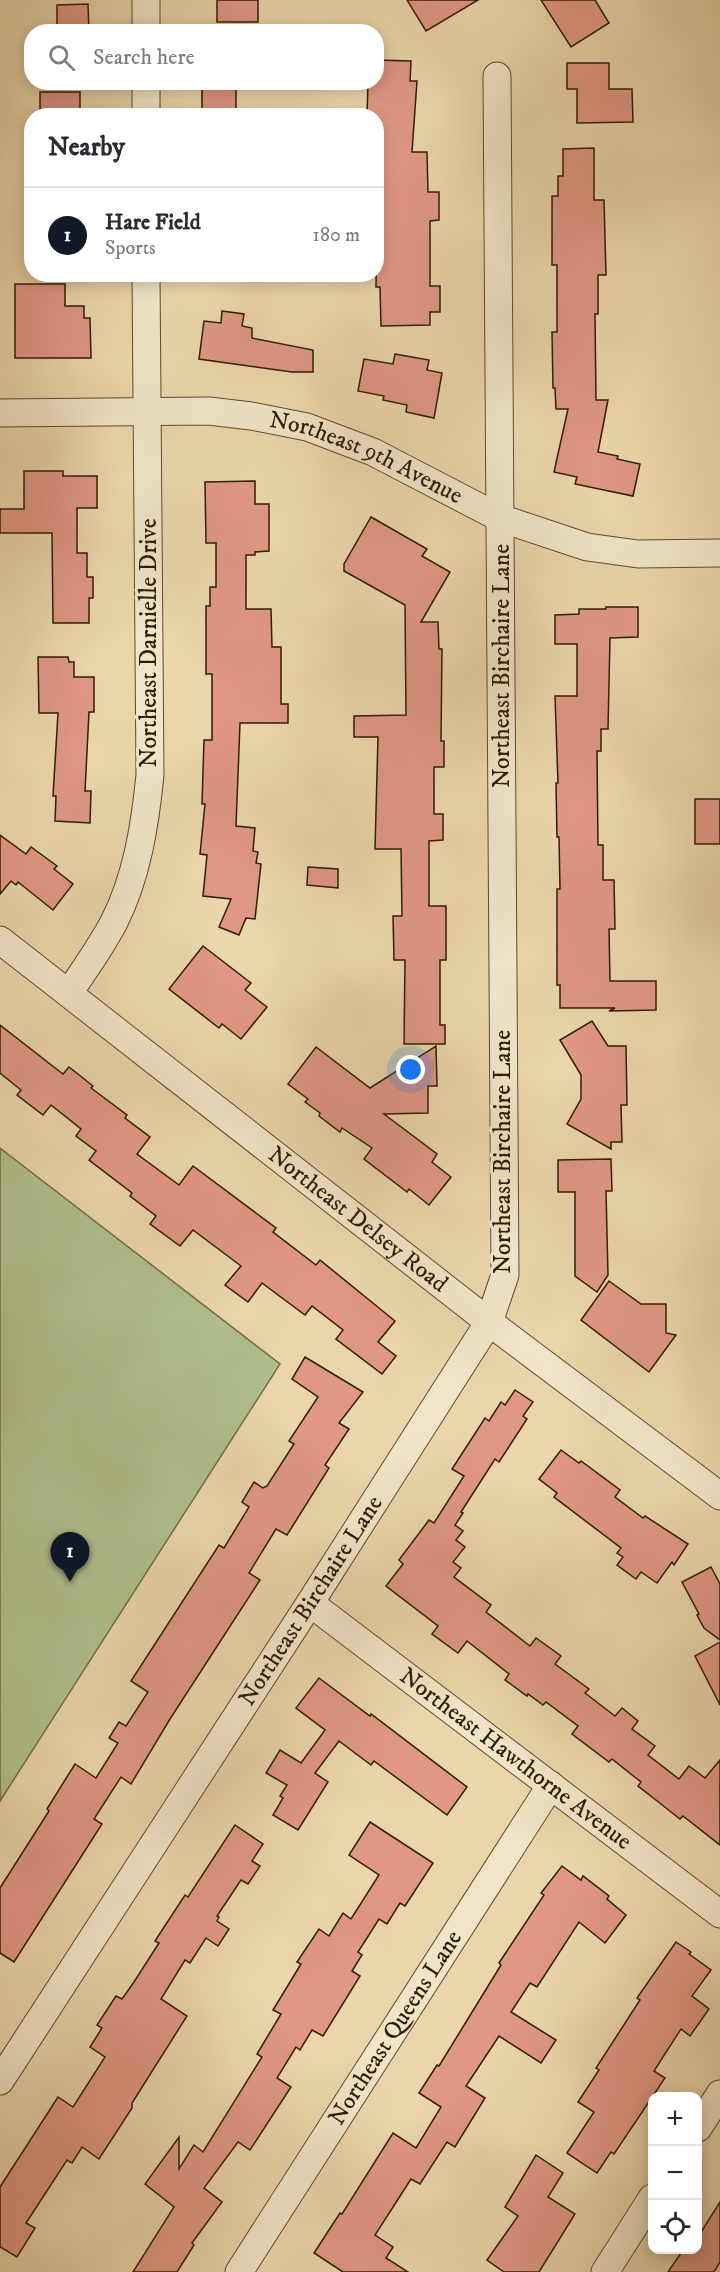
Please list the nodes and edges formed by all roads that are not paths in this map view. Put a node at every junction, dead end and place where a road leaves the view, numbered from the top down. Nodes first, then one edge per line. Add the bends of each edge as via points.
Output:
1 (146, 0) edge
2 (146, 24) edge
3 (497, 76) dead end
4 (146, 90) edge
5 (146, 108) edge
6 (147, 282) edge
7 (147, 412) junction
8 (0, 413) edge
9 (500, 518) junction
10 (720, 553) edge
11 (0, 940) edge
12 (69, 993) junction
13 (489, 1322) junction
14 (720, 1496) edge
15 (310, 1603) junction
16 (551, 1785) junction
17 (720, 1914) edge
18 (0, 2081) edge
19 (720, 2094) edge
20 (702, 2122) edge
21 (651, 2200) edge
22 (244, 2270) edge
23 (605, 2272) edge

1 - 2 street
3 - 9 street, Northeast Birchaire Lane
4 - 5 street
6 - 7 street, Northeast Darnielle Drive
7 - 8 street, Northeast 9th Avenue
7 - 9 street, Northeast 9th Avenue via 208,411 307,427 373,452
7 - 12 street, Northeast Darnielle Drive via 150,774 146,814 139,852 115,920
9 - 10 street, Northeast 9th Avenue via 587,547 638,554
9 - 13 street, Northeast Birchaire Lane via 505,1275
11 - 12 street, Northeast Delsey Road
12 - 13 street, Northeast Delsey Road
13 - 14 street, Northeast Delsey Road
13 - 15 street, Northeast Birchaire Lane
15 - 16 street, Northeast Hawthorne Avenue
15 - 18 street, Northeast Birchaire Lane
16 - 17 street, Northeast Hawthorne Avenue
16 - 22 street, Northeast Queens Lane
19 - 20 street
21 - 23 street

